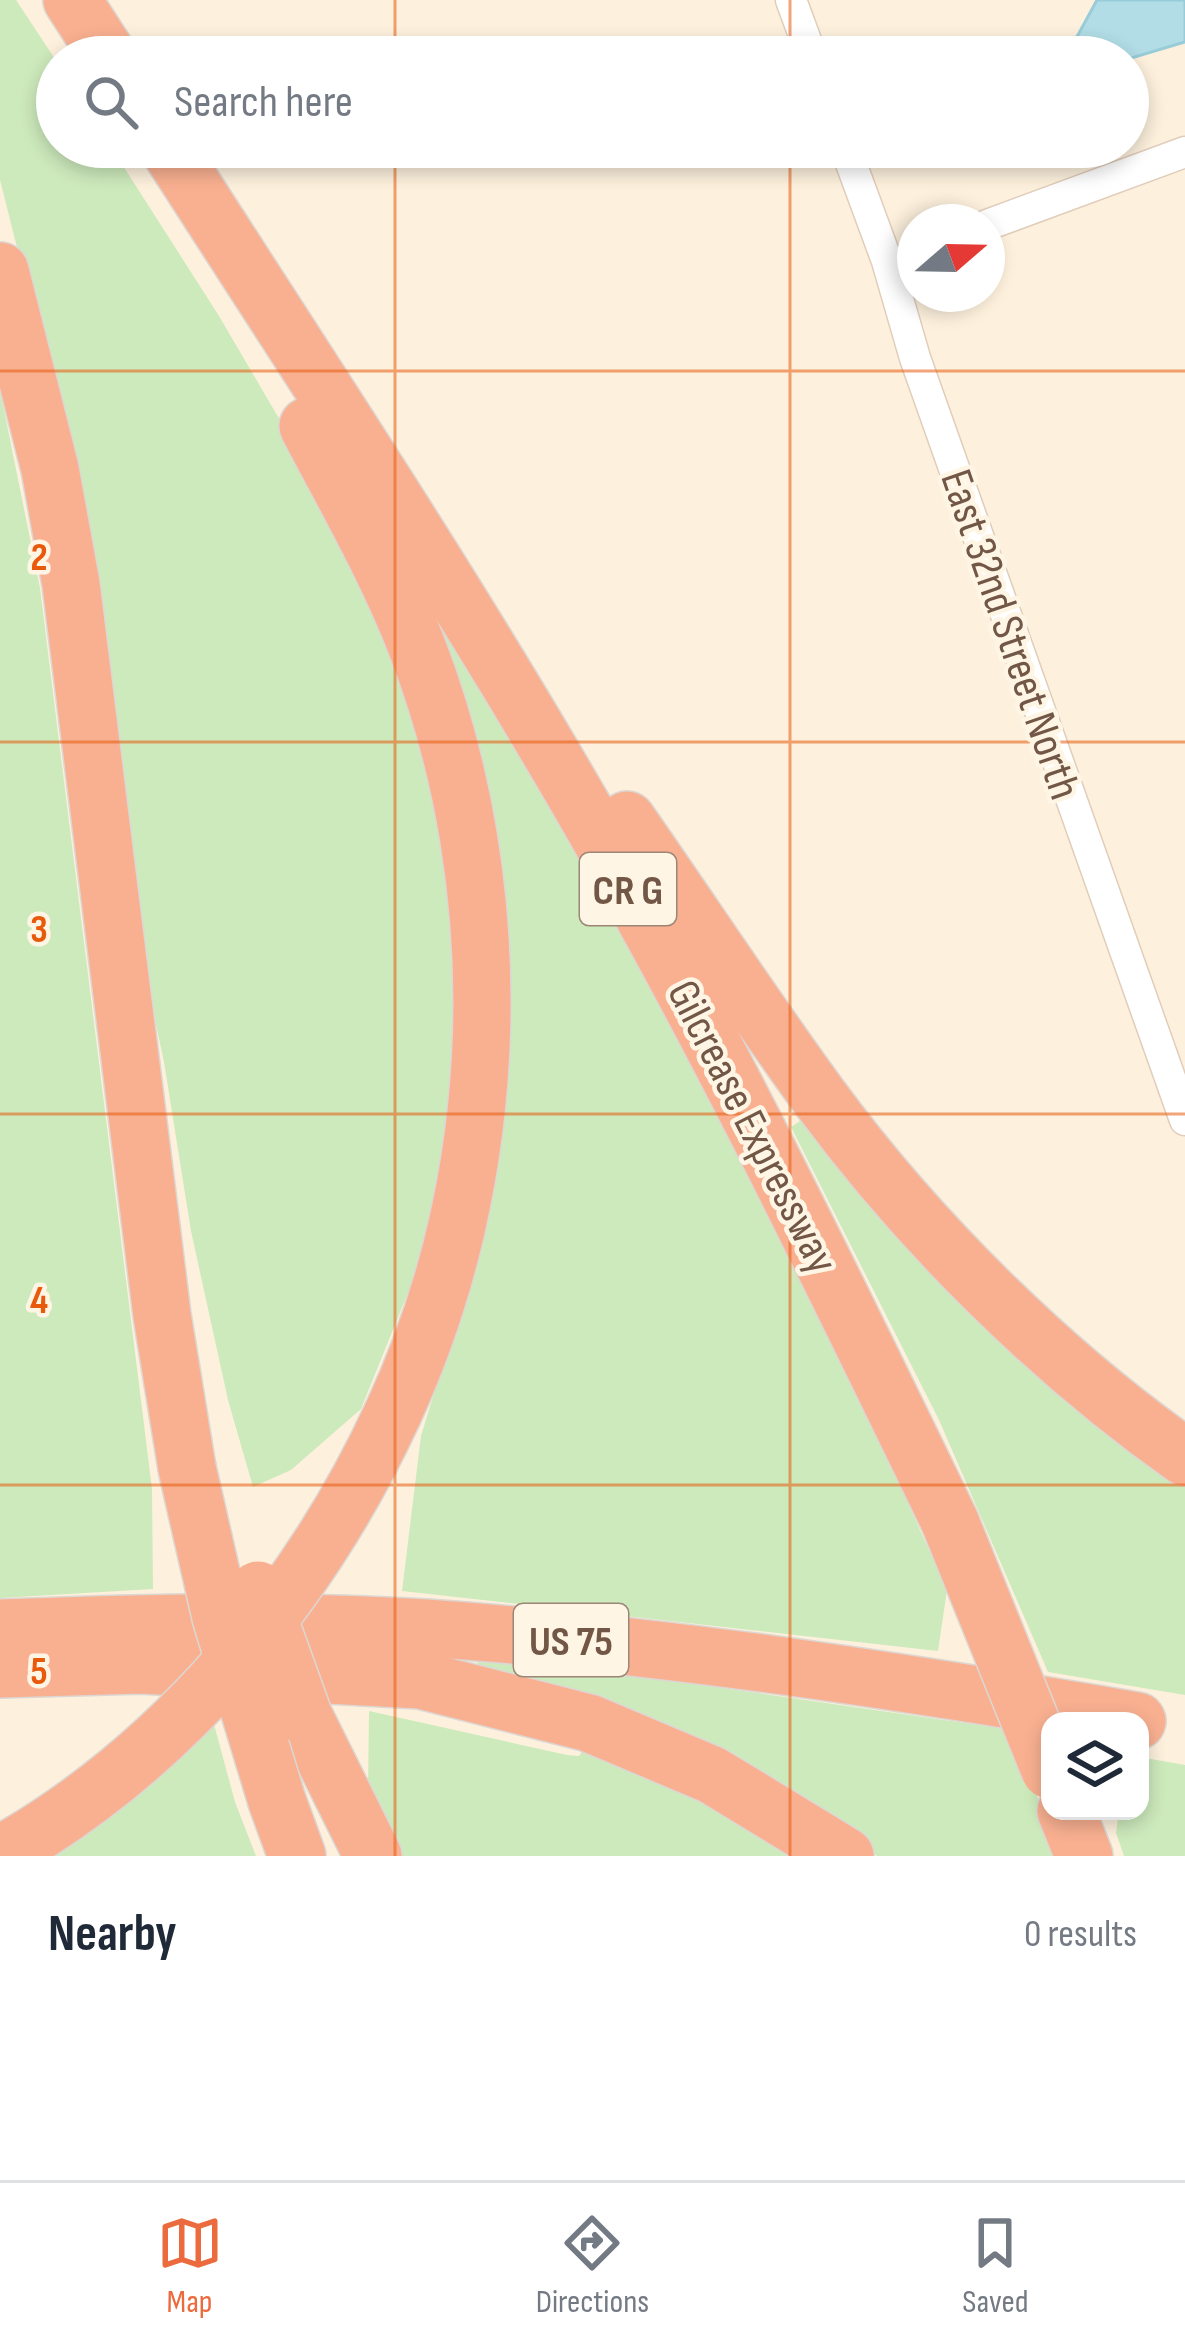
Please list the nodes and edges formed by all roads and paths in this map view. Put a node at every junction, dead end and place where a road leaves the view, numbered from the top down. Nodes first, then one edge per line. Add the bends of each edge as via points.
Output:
1 (72, 0) edge
2 (790, 0) edge
3 (95, 36) edge
4 (804, 36) edge
5 (1185, 152) edge
6 (1149, 165) edge
7 (177, 168) edge
8 (180, 168) edge
9 (856, 168) edge
10 (1142, 168) edge
11 (1005, 218) edge
12 (897, 248) edge
13 (0, 271) edge
14 (255, 284) junction
15 (909, 312) edge
16 (1185, 1120) edge
17 (1185, 1456) edge
18 (200, 1465) junction
19 (0, 1628) edge
20 (0, 1669) edge
21 (1079, 1712) edge
22 (1149, 1723) edge
23 (1185, 1729) edge
24 (1041, 1748) edge
25 (0, 1855) edge
26 (297, 1856) edge
27 (373, 1856) edge
28 (845, 1856) edge

1 - 3 highway
2 - 4 street
5 - 6 street
7 - 25 highway, bridge via 399,602 434,699 465,817 481,949 473,1120 453,1252 422,1352 322,1548 208,1690 150,1746
8 - 14 highway, Gilcrease Expressway / CR G
9 - 12 street, East 32nd Street North
10 - 11 street
13 - 18 highway via 74,605 162,1315
14 - 17 highway via 823,1101 930,1230 1017,1317
14 - 24 highway, Gilcrease Expressway / CR G, bridge via 446,580 637,904 766,1145 950,1522
15 - 16 street, East 32nd Street North via 915,358
18 - 26 highway, bridge via 221,1618
18 - 27 highway, bridge via 303,1715
19 - 21 highway, US 75 via 445,1630 653,1647
20 - 28 highway via 141,1665 420,1680 589,1723 712,1774
22 - 23 highway, US 75

